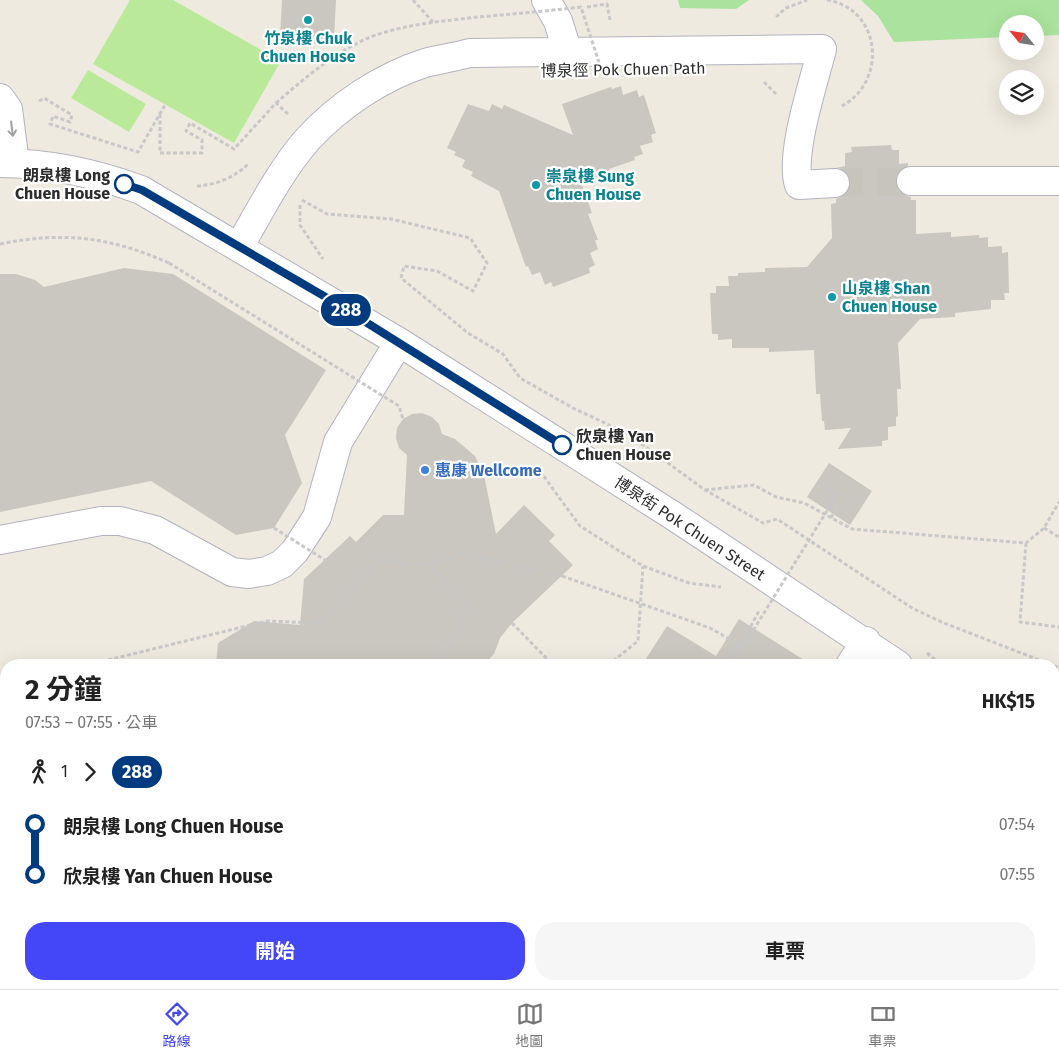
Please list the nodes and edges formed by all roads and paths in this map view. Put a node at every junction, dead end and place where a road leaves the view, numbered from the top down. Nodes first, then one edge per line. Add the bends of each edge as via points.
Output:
1 (413, 0) edge
2 (546, 0) edge
3 (827, 0) edge
4 (581, 7) junction
5 (433, 22) junction
6 (600, 22) dead end
7 (568, 53) junction
8 (611, 69) dead end
9 (591, 70) dead end
10 (604, 78) dead end
11 (760, 80) dead end
12 (0, 98) edge
13 (276, 103) junction
14 (32, 104) dead end
15 (165, 105) dead end
16 (807, 111) junction
17 (160, 114) junction
18 (291, 116) dead end
19 (8, 163) edge
20 (245, 167) dead end
21 (1059, 180) edge
22 (911, 182) tunnel mouth
23 (834, 183) tunnel mouth
24 (276, 185) junction
25 (0, 244) edge
26 (239, 247) junction
27 (399, 342) junction
28 (403, 419) dead end
29 (535, 464) dead end
30 (705, 490) junction
31 (838, 493) junction
32 (1059, 502) edge
33 (837, 507) junction
34 (831, 518) junction
35 (274, 528) dead end
36 (1044, 528) junction
37 (1059, 537) edge
38 (0, 540) edge
39 (809, 540) junction
40 (1026, 543) junction
41 (325, 560) dead end
42 (429, 565) junction
43 (764, 604) dead end
44 (512, 623) dead end
45 (1059, 627) edge
46 (866, 641) junction
47 (737, 643) junction
48 (112, 659) edge
49 (434, 659) edge
50 (548, 659) edge
51 (616, 659) edge
52 (854, 659) edge
53 (890, 659) edge
54 (1037, 659) edge

1 - 5 path
2 - 7 street via 558,21
3 - 16 path via 844,6 862,22 872,46 870,73 864,86 846,104 822,112
4 - 5 path, bridge
4 - 6 path via 607,4 610,20
4 - 10 path, bridge
5 - 13 path, bridge via 406,26 341,52
7 - 16 street, 博泉徑 Pok Chuen Path via 822,49
7 - 24 street, 博泉徑 Pok Chuen Path via 470,53 424,64 380,82 341,108 307,141
8 - 9 path, 博泉徑 Pok Chuen Path
11 - 16 path via 784,102
12 -> 19 street via 8,109
13 - 17 path via 234,149 190,123 186,130 202,140 202,153 160,154
13 - 18 path
14 - 17 path via 44,98 72,115 70,122 52,116 50,124 138,152
15 - 17 path
16 - 23 street via 798,148 796,176 799,185
19 - 26 street, 博泉街 Pok Chuen Street via 70,168 142,190
20 - 24 path
21 - 22 street
24 - 26 street, 博泉徑 Pok Chuen Path
24 - 30 path via 327,214 391,219 470,238 487,263 473,291 437,271 404,266 401,278 468,333 503,354 520,378 572,408 628,434
25 - 28 path, bridge via 66,236 102,239 136,248 161,259 400,406
26 - 27 street, 博泉街 Pok Chuen Street
27 - 38 street via 338,442 317,517 295,551 282,564 249,574 232,572 155,530 120,520
27 - 46 street, 博泉街 Pok Chuen Street
29 - 51 path via 580,526 643,566 638,641
30 - 34 path via 754,485 776,497 804,503
30 - 39 path via 762,523 777,520
31 - 33 path via 848,500 841,509
31 - 33 path, bridge via 828,487 822,498
31 - 39 path, bridge
32 - 36 path
33 - 34 path
34 - 40 path via 852,529
35 - 41 path, bridge
36 - 37 path
36 - 40 path
39 - 47 path, bridge via 743,647
39 - 54 path via 912,608
40 - 45 path via 1020,622
42 - 47 path, bridge via 463,553 562,576 710,628
42 - 48 path via 378,560 331,614 318,623 267,620
42 - 49 path via 465,603 461,629
43 - 47 path, bridge via 735,654
44 - 50 path
46 - 52 street
46 - 53 street, 博泉街 Pok Chuen Street

